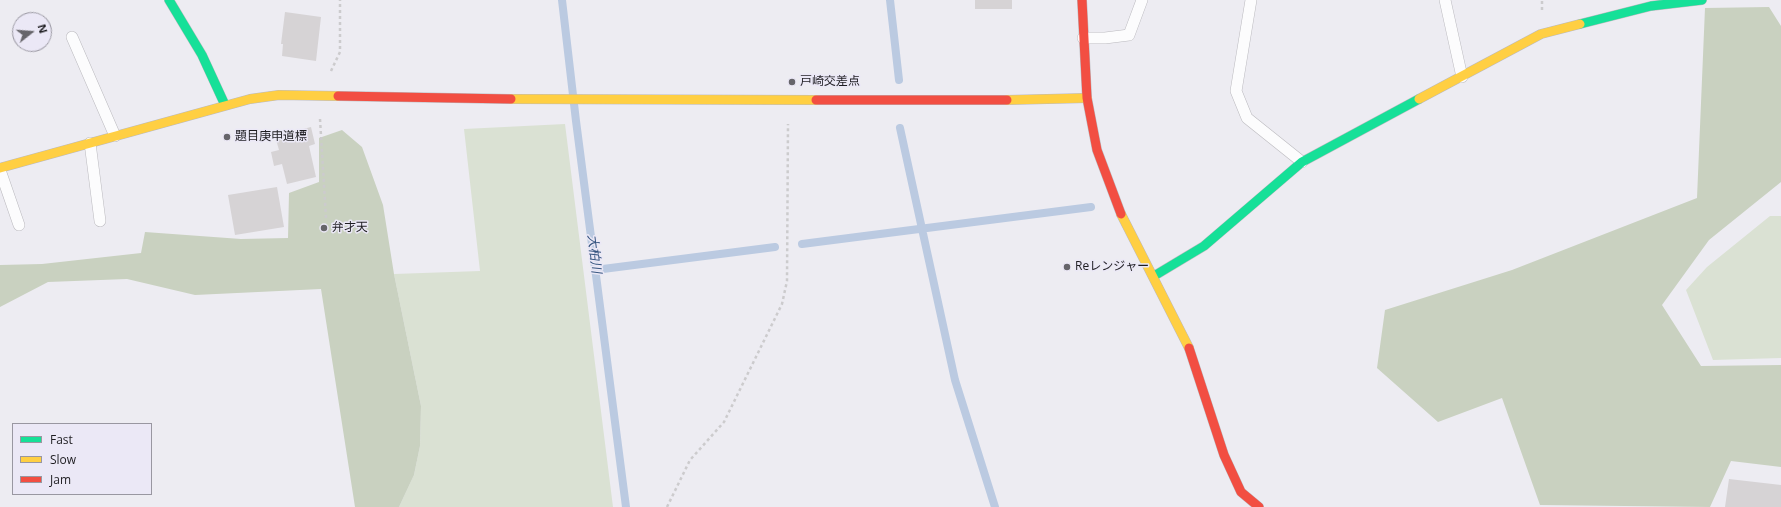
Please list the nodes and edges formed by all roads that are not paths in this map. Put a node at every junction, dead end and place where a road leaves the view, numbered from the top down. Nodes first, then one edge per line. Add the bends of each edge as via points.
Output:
1 (169, 0) edge
2 (1082, 0) edge
3 (1142, 0) edge
4 (1251, 0) edge
5 (1445, 0) edge
6 (1695, 0) edge
7 (72, 36) dead end
8 (1083, 38) junction
9 (1462, 76) junction
10 (1087, 98) junction
11 (225, 105) junction
12 (115, 136) junction
13 (90, 143) junction
14 (1302, 162) junction
15 (0, 169) edge
16 (100, 221) dead end
17 (19, 226) dead end
18 (1154, 276) junction
19 (1259, 507) edge

1 - 11 street via 202,55
2 - 8 street
3 - 8 lane via 1128,35
4 - 14 lane via 1236,91 1247,118
5 - 9 lane
6 - 9 street via 1651,6 1541,34
7 - 12 lane
8 - 10 street
9 - 14 street
10 - 11 street via 788,100 279,96
10 - 18 street via 1097,150 1119,211
11 - 12 street
12 - 13 street
13 - 15 street
13 - 16 lane
14 - 18 street via 1204,246
15 - 17 lane
18 - 19 street via 1187,341 1224,455 1242,492

